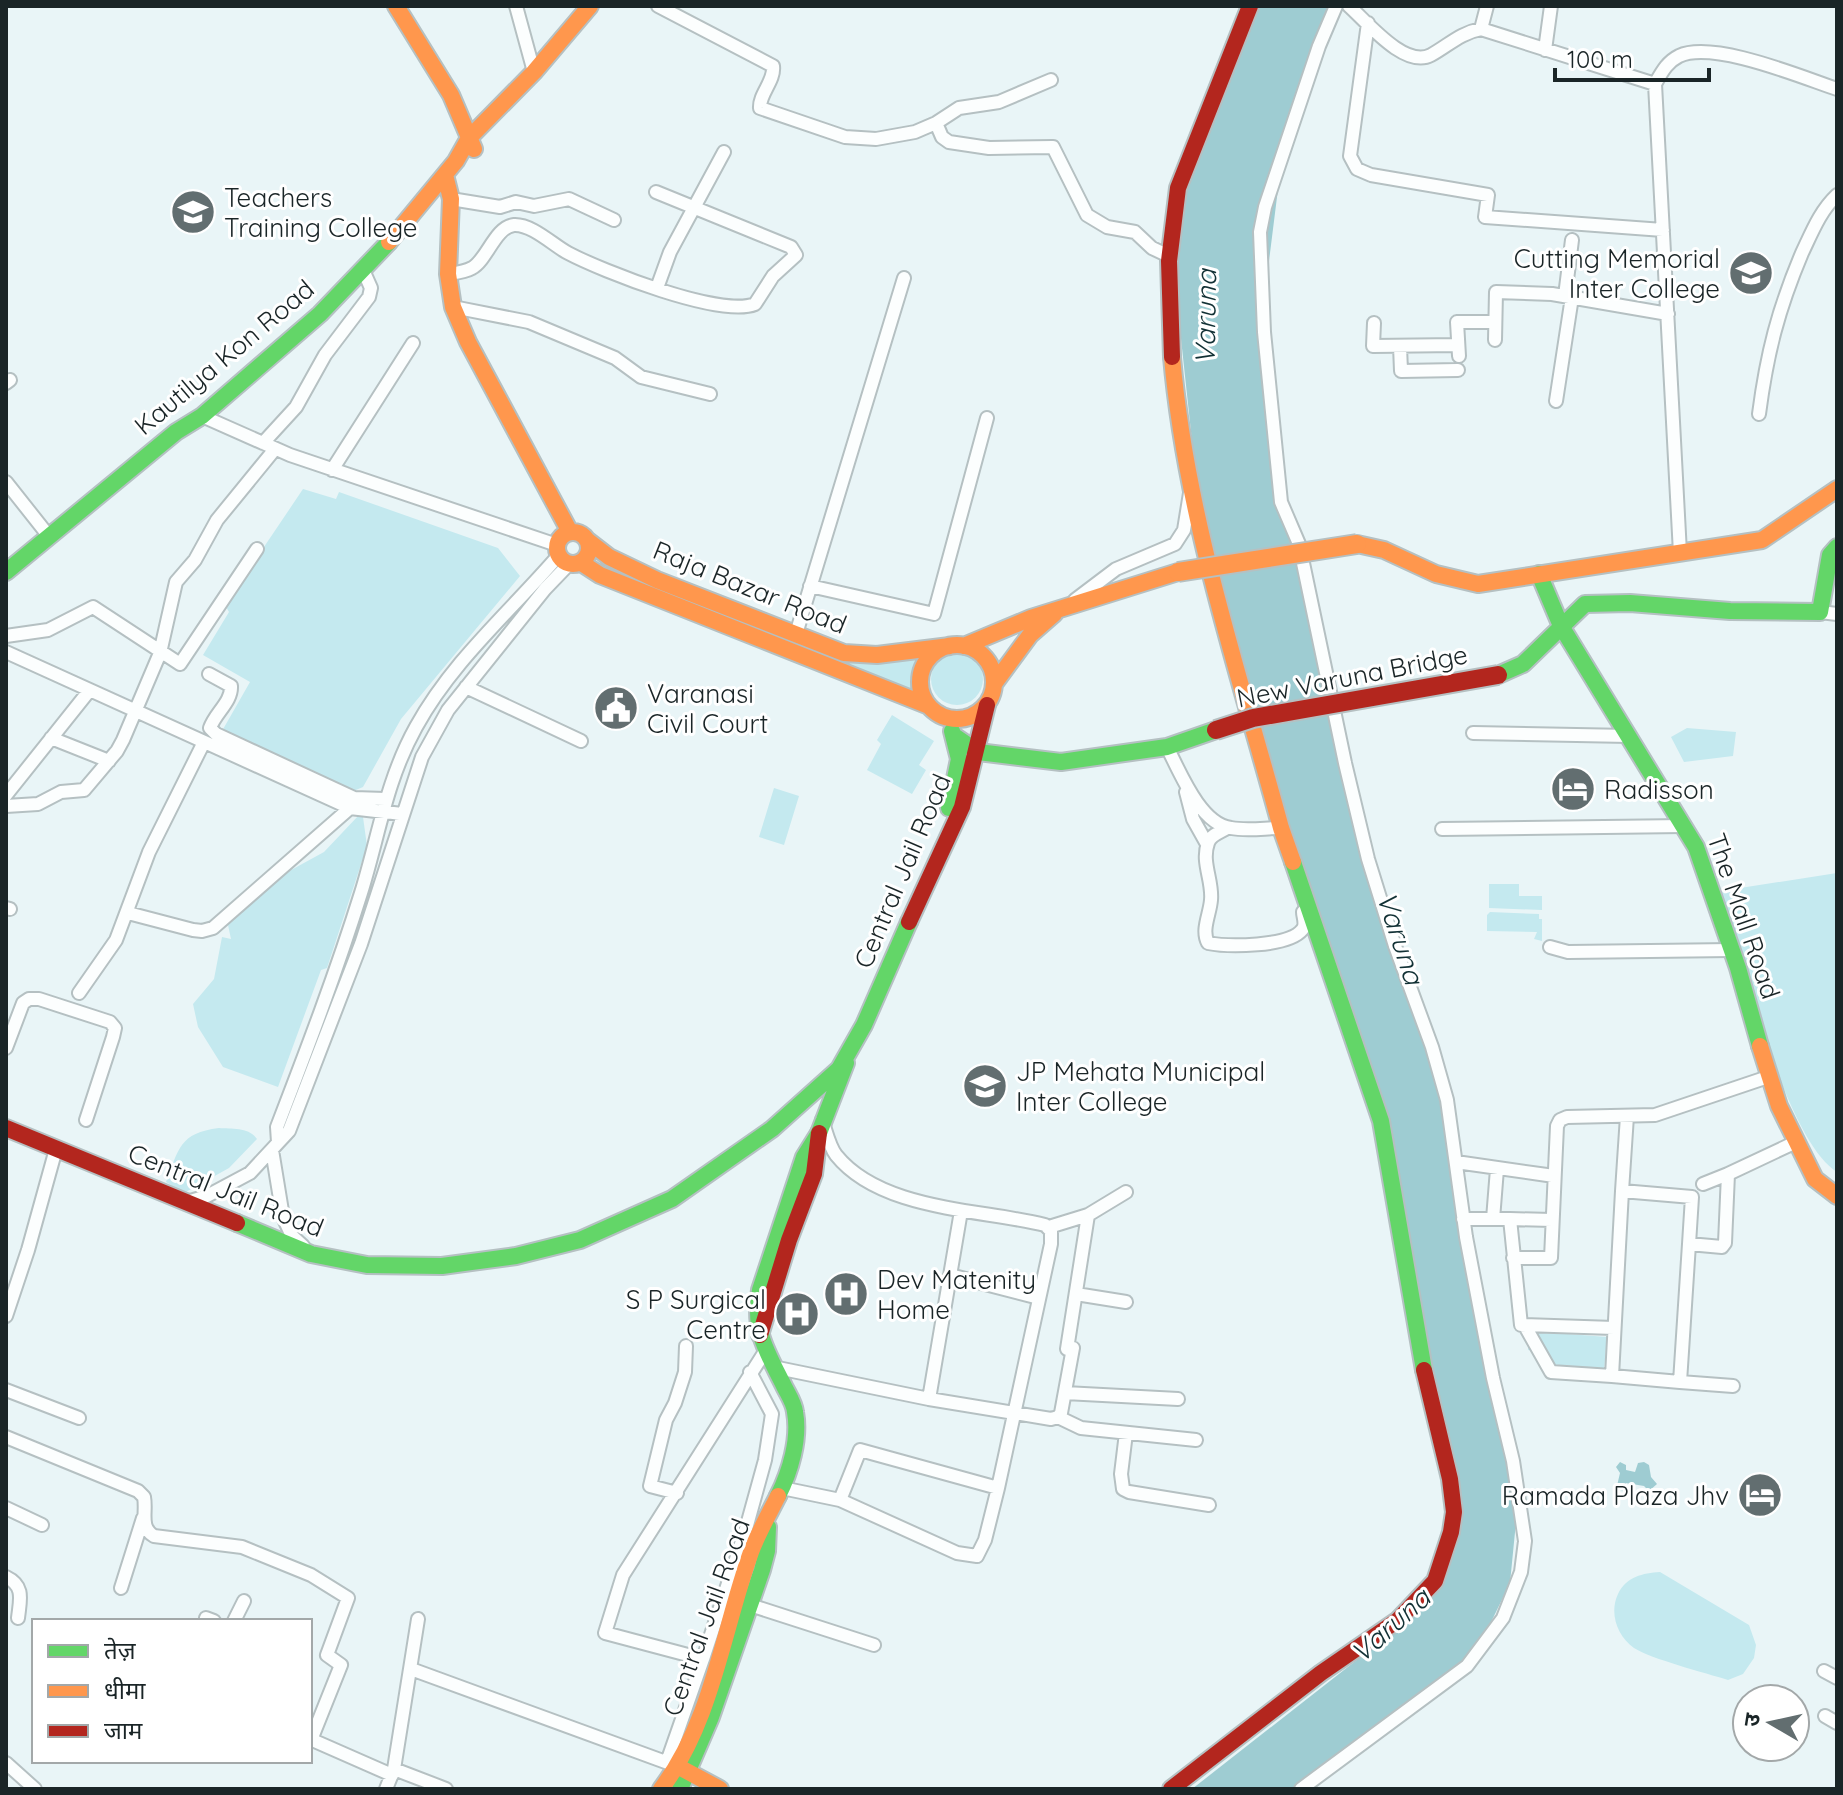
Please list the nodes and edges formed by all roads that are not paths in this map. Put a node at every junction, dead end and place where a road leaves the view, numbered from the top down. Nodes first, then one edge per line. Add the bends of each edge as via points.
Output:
1 (396, 6) edge
2 (409, 6) edge
3 (516, 6) edge
4 (590, 6) edge
5 (601, 6) edge
6 (658, 6) edge
7 (1250, 6) edge
8 (1336, 6) edge
9 (1349, 6) edge
10 (1487, 6) edge
11 (1551, 6) edge
12 (1368, 23) junction
13 (1481, 29) junction
14 (1545, 50) junction
15 (534, 72) junction
16 (1051, 80) dead end
17 (1655, 84) junction
18 (1837, 89) edge
19 (936, 123) junction
20 (476, 140) junction
21 (724, 152) dead end
22 (451, 168) junction
23 (656, 192) dead end
24 (1837, 195) edge
25 (451, 199) junction
26 (693, 207) junction
27 (614, 220) dead end
28 (1663, 230) junction
29 (1572, 240) dead end
30 (1169, 256) junction
31 (363, 270) junction
32 (448, 274) junction
33 (904, 278) dead end
34 (657, 288) junction
35 (1568, 297) junction
36 (453, 307) junction
37 (1668, 314) junction
38 (1495, 322) junction
39 (1374, 323) dead end
40 (1495, 340) dead end
41 (413, 343) dead end
42 (1400, 346) junction
43 (1458, 357) junction
44 (710, 394) dead end
45 (1556, 401) dead end
46 (1759, 414) dead end
47 (202, 416) junction
48 (987, 418) dead end
49 (269, 446) junction
50 (332, 470) junction
51 (6, 482) edge
52 (1191, 486) junction
53 (1837, 489) edge
54 (48, 535) junction
55 (1837, 547) edge
56 (257, 549) dead end
57 (570, 550) junction
58 (1680, 553) junction
59 (6, 572) edge
60 (1539, 574) junction
61 (810, 586) junction
62 (1066, 606) junction
63 (1828, 613) edge
64 (1561, 626) junction
65 (796, 634) junction
66 (6, 636) edge
67 (957, 646) junction
68 (6, 652) edge
69 (160, 653) junction
70 (209, 674) dead end
71 (994, 684) junction
72 (466, 687) junction
73 (89, 691) junction
74 (987, 705) junction
75 (134, 712) junction
76 (936, 712) junction
77 (1473, 733) dead end
78 (1629, 736) junction
79 (956, 737) junction
80 (51, 738) junction
81 (581, 741) dead end
82 (204, 742) junction
83 (1167, 747) junction
84 (978, 752) junction
85 (109, 761) junction
86 (1183, 778) junction
87 (6, 795) edge
88 (383, 805) junction
89 (6, 806) edge
90 (350, 808) junction
91 (402, 814) junction
92 (1684, 826) junction
93 (1227, 828) junction
94 (1281, 828) junction
95 (1442, 829) dead end
96 (1207, 844) junction
97 (935, 864) junction
98 (1310, 908) junction
99 (128, 913) junction
100 (1550, 947) dead end
101 (1732, 950) junction
102 (79, 993) dead end
103 (6, 1048) edge
104 (850, 1053) junction
105 (1768, 1077) junction
106 (1627, 1116) junction
107 (86, 1120) dead end
108 (820, 1126) junction
109 (6, 1128) edge
110 (1796, 1142) junction
111 (275, 1146) junction
112 (56, 1149) junction
113 (1456, 1162) junction
114 (1497, 1169) junction
115 (1728, 1174) junction
116 (1554, 1176) junction
117 (1703, 1184) dead end
118 (1622, 1191) junction
119 (1126, 1192) dead end
120 (1837, 1196) edge
121 (184, 1203) junction
122 (961, 1211) junction
123 (1088, 1215) junction
124 (1463, 1219) junction
125 (1493, 1219) junction
126 (1510, 1219) junction
127 (1552, 1220) junction
128 (1049, 1227) junction
129 (1689, 1244) junction
130 (311, 1254) junction
131 (1513, 1258) junction
132 (950, 1275) junction
133 (1076, 1294) junction
134 (1039, 1298) junction
135 (1126, 1302) dead end
136 (6, 1316) edge
137 (1525, 1326) junction
138 (1614, 1328) junction
139 (686, 1346) dead end
140 (766, 1351) junction
141 (750, 1372) junction
142 (1612, 1376) junction
143 (1680, 1382) junction
144 (1733, 1386) dead end
145 (6, 1390) edge
146 (1065, 1393) junction
147 (929, 1399) junction
148 (1178, 1399) dead end
149 (1014, 1415) junction
150 (1058, 1417) junction
151 (79, 1418) dead end
152 (1126, 1433) junction
153 (6, 1437) edge
154 (1196, 1440) dead end
155 (782, 1488) junction
156 (998, 1488) junction
157 (677, 1493) junction
158 (840, 1500) junction
159 (1209, 1505) dead end
160 (6, 1508) edge
161 (143, 1518) junction
162 (768, 1521) junction
163 (42, 1525) dead end
164 (6, 1577) edge
165 (121, 1588) dead end
166 (244, 1601) dead end
167 (750, 1605) junction
168 (18, 1618) dead end
169 (235, 1619) edge
170 (418, 1619) dead end
171 (874, 1645) dead end
172 (703, 1659) junction
173 (411, 1669) junction
174 (1824, 1671) dead end
175 (1837, 1678) edge
176 (1825, 1716) dead end
177 (1837, 1723) edge
178 (312, 1734) edge
179 (312, 1740) edge
180 (6, 1763) edge
181 (678, 1767) junction
182 (393, 1772) junction
183 (439, 1788) edge
184 (35, 1789) edge
185 (386, 1789) edge
186 (661, 1789) edge
187 (680, 1789) edge
188 (720, 1789) edge
189 (1171, 1789) edge
190 (1301, 1789) edge

1 - 20 main road
2 - 20 main road via 458,86
3 - 15 street
4 - 15 main road
5 - 20 main road via 584,32
6 - 19 street via 773,66 759,104 763,110 859,139 901,135
7 - 30 main road via 1178,188
8 - 113 street via 1260,232 1280,494 1299,544 1368,859 1440,1073
9 - 12 street
10 - 13 street
11 - 14 street
12 - 13 street via 1405,55 1420,58
12 - 28 street via 1350,156 1357,169 1488,195 1485,217
13 - 14 street
14 - 17 street
15 - 20 main road
16 - 19 street via 999,102 959,108
17 - 18 street via 1673,60 1704,51
17 - 28 street
19 - 30 street via 949,142 1000,149 1053,147 1087,215 1107,227 1135,232
20 - 22 main road, Kautilya Kon Road
21 - 26 street
22 - 25 main road, Raja Bazar Road
22 - 31 main road, Kautilya Kon Road
23 - 26 street
24 - 46 street via 1816,223 1787,288 1771,340
25 - 27 street via 500,207 569,199
25 - 32 main road, Raja Bazar Road
26 - 34 street
26 - 34 street via 791,247 796,255 751,306 706,303
28 - 37 street
29 - 35 street
30 - 52 main road via 1174,383
31 - 47 main road, Kautilya Kon Road
31 - 49 street via 369,297 325,355
32 - 34 street via 474,267 505,229 515,225 590,264
32 - 36 main road, Raja Bazar Road
33 - 61 street
35 - 37 street
35 - 38 street via 1496,292
35 - 45 street
36 - 44 street via 529,322 615,358 641,377
36 - 57 main road, Raja Bazar Road
37 - 58 street
38 - 40 street
38 - 43 street via 1457,322
39 - 42 street via 1373,346
41 - 50 street
42 - 43 street
42 - 43 street via 1401,371
47 - 49 street
47 - 54 main road, Kautilya Kon Road
48 - 61 street via 934,614
49 - 50 street
49 - 69 street via 176,582
50 - 57 street
51 - 54 street
52 - 62 street via 1184,530 1175,544 1116,569
52 - 94 main road
53 - 58 main road via 1762,540
54 - 59 main road, Kautilya Kon Road
55 - 63 main road via 1830,555
56 - 69 street via 180,664
57 - 65 main road, Raja Bazar Road via 609,557
57 - 72 street
57 - 76 main road via 600,575
57 - 88 street via 492,625 444,681 416,727
58 - 60 main road
60 - 62 main road, bridge via 1478,584 1424,570 1388,549 1357,544 1178,572
60 - 64 main road, The Mall Road
61 - 65 street
62 - 67 main road
62 - 71 main road via 1030,635
63 - 64 main road via 1585,604
64 - 78 main road, The Mall Road
64 - 83 main road, New Varuna Bridge, bridge via 1523,664 1498,675 1253,718
65 - 67 main road, Raja Bazar Road via 860,655
66 - 69 street via 48,630 93,607
67 - 71 main road via 978,652 988,662
67 - 76 main road via 931,656 921,676 923,697
68 - 73 street
69 - 75 street
70 - 88 street via 231,686 210,728 216,734 354,798
71 - 74 main road
72 - 81 street
72 - 91 street via 422,757
73 - 75 street
73 - 80 street
74 - 76 main road via 967,718
74 - 84 main road, Central Jail Road
75 - 82 street
75 - 85 street
76 - 79 main road
77 - 78 street
78 - 92 main road, The Mall Road
79 - 84 main road
79 - 97 main road via 958,766
80 - 85 street
80 - 87 street
82 - 90 street
82 - 99 street via 149,852
83 - 84 main road, New Varuna Bridge via 1061,762
83 - 86 street
84 - 97 main road, Central Jail Road via 952,833
85 - 89 street via 84,790 61,792 38,804
86 - 93 street via 1208,817
86 - 96 street via 1193,819
88 - 90 street
88 - 91 street
88 - 111 street via 331,989 277,1127
90 - 99 street via 213,928 193,930
91 - 111 street via 361,944 289,1131
92 - 95 street
92 - 101 main road, The Mall Road
93 - 94 street
93 - 96 street
94 - 98 main road
96 - 98 street via 1208,943 1284,941 1302,930 1303,912
97 - 104 main road, Central Jail Road
98 - 189 main road via 1381,1121 1423,1366 1452,1492 1453,1523 1435,1581 1398,1620
99 - 102 street via 112,947
100 - 101 street via 1568,952
101 - 105 main road, The Mall Road
103 - 107 street via 29,999 110,1022 113,1037
104 - 108 main road, Central Jail Road
104 - 130 main road, Central Jail Road via 825,1083 772,1129 684,1191 580,1240 442,1266 367,1265
105 - 106 street via 1655,1115
105 - 110 main road, The Mall Road
106 - 116 street via 1560,1120
106 - 118 street
108 - 122 street via 836,1156 871,1183
108 - 140 main road, Central Jail Road via 816,1165 768,1316
109 - 112 main road, Central Jail Road
110 - 115 street
110 - 120 main road, The Mall Road via 1815,1179
111 - 121 street via 242,1178
111 - 130 street via 286,1227
112 - 121 main road, Central Jail Road
112 - 136 street
113 - 114 street
113 - 124 street
114 - 116 street
114 - 125 street
115 - 117 street
115 - 129 street via 1725,1243 1717,1248
116 - 127 street
118 - 129 street via 1692,1197
118 - 138 street
119 - 123 street
121 - 130 main road, Central Jail Road
122 - 128 street
122 - 132 street
123 - 128 street
123 - 133 street
124 - 125 street
124 - 190 street via 1513,1461 1525,1541 1521,1572 1503,1618 1467,1666
125 - 126 street
126 - 127 street
126 - 131 street
127 - 131 street via 1551,1258
128 - 134 street via 1051,1244
129 - 143 street
131 - 137 street via 1520,1322
132 - 134 street
132 - 147 street
133 - 135 street
133 - 146 street
134 - 149 street
137 - 138 street
137 - 142 street via 1551,1372
138 - 142 street
139 - 157 street via 685,1372 666,1420 650,1486
140 - 141 street
140 - 147 street
140 - 155 main road, Central Jail Road via 798,1425
141 - 157 street
141 - 172 street via 772,1414 765,1460
142 - 143 street
143 - 144 street
145 - 151 street
146 - 148 street
146 - 150 street
147 - 149 street
149 - 150 street
149 - 156 street
150 - 152 street via 1081,1428
152 - 154 street
152 - 159 street via 1123,1489
153 - 161 street via 138,1491 144,1497
155 - 158 street
155 - 162 main road, Central Jail Road
156 - 158 street via 860,1450
156 - 158 street via 977,1556 957,1553
157 - 172 street via 623,1575 605,1633
160 - 163 street
161 - 165 street
161 - 178 street via 154,1536 242,1547 311,1575 348,1598 327,1655 341,1665
162 - 167 main road via 767,1551
162 - 181 main road, Central Jail Road via 752,1550 703,1707
164 - 168 street via 20,1587
166 - 169 street
167 - 171 street
167 - 181 main road
170 - 173 street
172 - 181 street
173 - 181 street
173 - 182 street
174 - 175 street
176 - 177 street
179 - 182 street
180 - 184 street
181 - 186 main road, Central Jail Road
181 - 187 main road
181 - 188 main road
182 - 183 street
182 - 185 street

